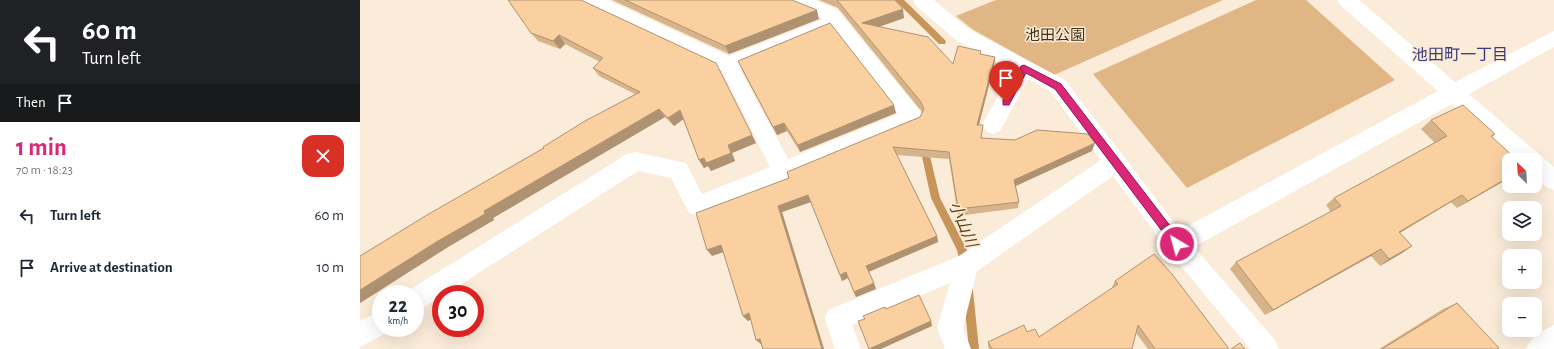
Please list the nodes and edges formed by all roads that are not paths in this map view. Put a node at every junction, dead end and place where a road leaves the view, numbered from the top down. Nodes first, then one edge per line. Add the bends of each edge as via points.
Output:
1 (590, 0) edge
2 (797, 0) edge
3 (922, 0) edge
4 (1347, 0) edge
5 (836, 21) junction
6 (1554, 38) edge
7 (728, 65) junction
8 (1024, 68) junction
9 (1454, 93) junction
10 (993, 125) dead end
11 (1523, 153) edge
12 (1115, 162) junction
13 (1542, 170) edge
14 (783, 172) junction
15 (1554, 180) edge
16 (1177, 244) junction
17 (967, 264) junction
18 (424, 294) edge
19 (372, 328) edge
20 (360, 335) edge
21 (1554, 338) edge
22 (848, 349) edge
23 (958, 349) edge
24 (1266, 349) edge
25 (1539, 349) edge

1 - 7 street
2 - 5 street via 830,14
3 - 8 street via 963,35
4 - 9 street
5 - 7 street
5 - 14 street via 913,117
6 - 9 street
7 - 14 street
8 - 10 street
8 - 12 street via 1058,86
9 - 11 street
9 - 16 street
12 - 16 street
12 - 17 street
13 - 15 street
14 - 18 street via 697,206 678,170 635,161
16 - 24 street
17 - 22 street via 837,319
17 - 23 street via 950,328
19 - 20 street
21 - 25 street

